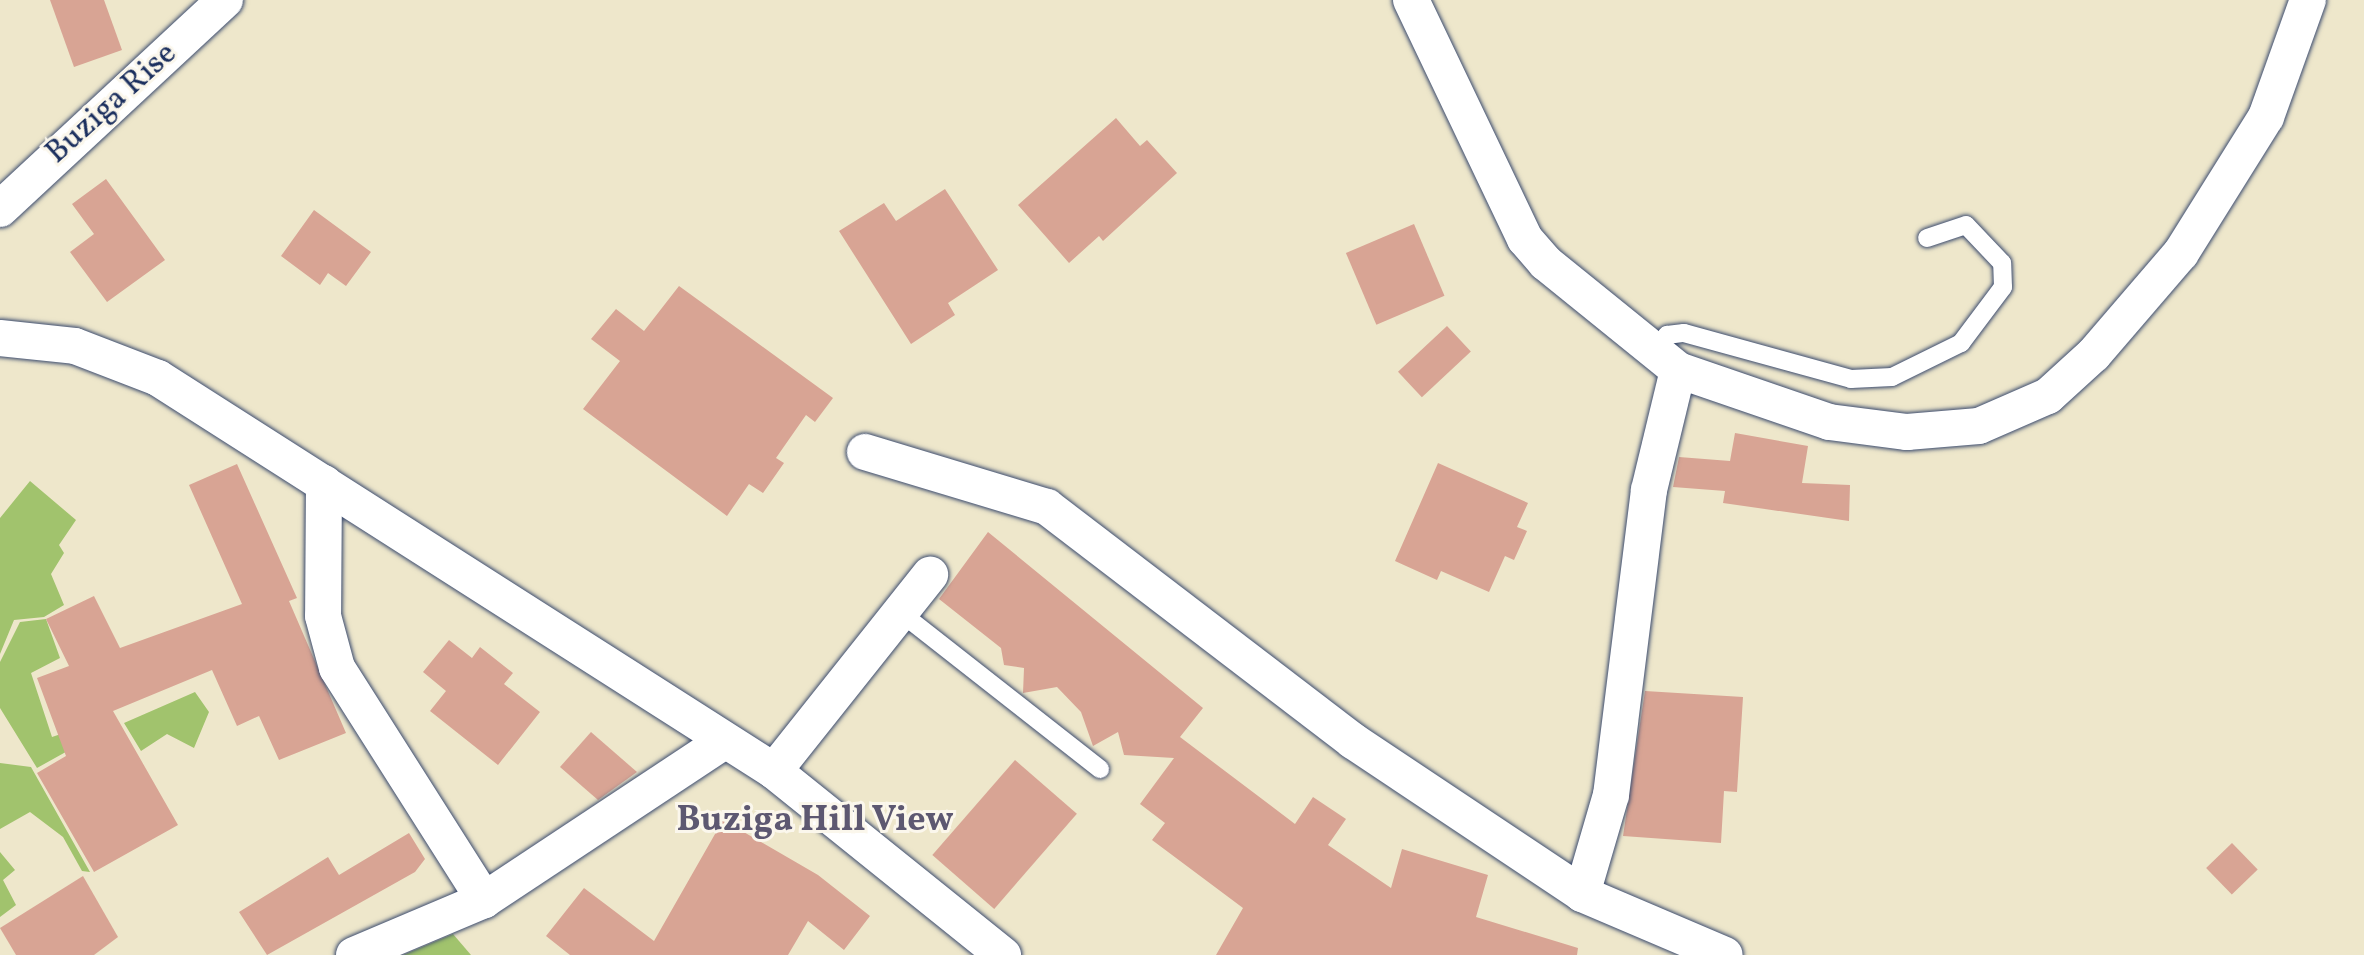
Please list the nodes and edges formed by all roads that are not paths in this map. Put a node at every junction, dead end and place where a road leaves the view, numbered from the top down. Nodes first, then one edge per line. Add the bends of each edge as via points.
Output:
1 (225, 0) edge
2 (1411, 0) edge
3 (2308, 0) edge
4 (0, 209) edge
5 (1927, 238) dead end
6 (0, 338) edge
7 (1666, 361) junction
8 (865, 452) dead end
9 (324, 483) junction
10 (930, 575) dead end
11 (901, 613) junction
12 (723, 742) junction
13 (1100, 769) dead end
14 (774, 771) junction
15 (1582, 894) junction
16 (484, 900) junction
17 (354, 955) edge
18 (1003, 955) edge
19 (1725, 955) edge

1 - 4 street, Buziga Rise
2 - 7 street via 1525,239 1546,263
3 - 7 street via 2266,117 2181,253 2094,354 2048,396 1979,426 1907,432 1829,422
5 - 7 lane via 1966,225 2002,263 2003,287 1961,343 1892,377 1851,379 1684,333 1667,335
6 - 9 street via 75,346 158,378
7 - 15 street via 1611,795
8 - 15 street via 1047,507 1353,741
9 - 12 street
9 - 16 street via 323,616 337,668
10 - 11 street
11 - 13 lane
11 - 14 street
12 - 14 street
12 - 16 street
14 - 18 street
15 - 19 street
16 - 17 street

